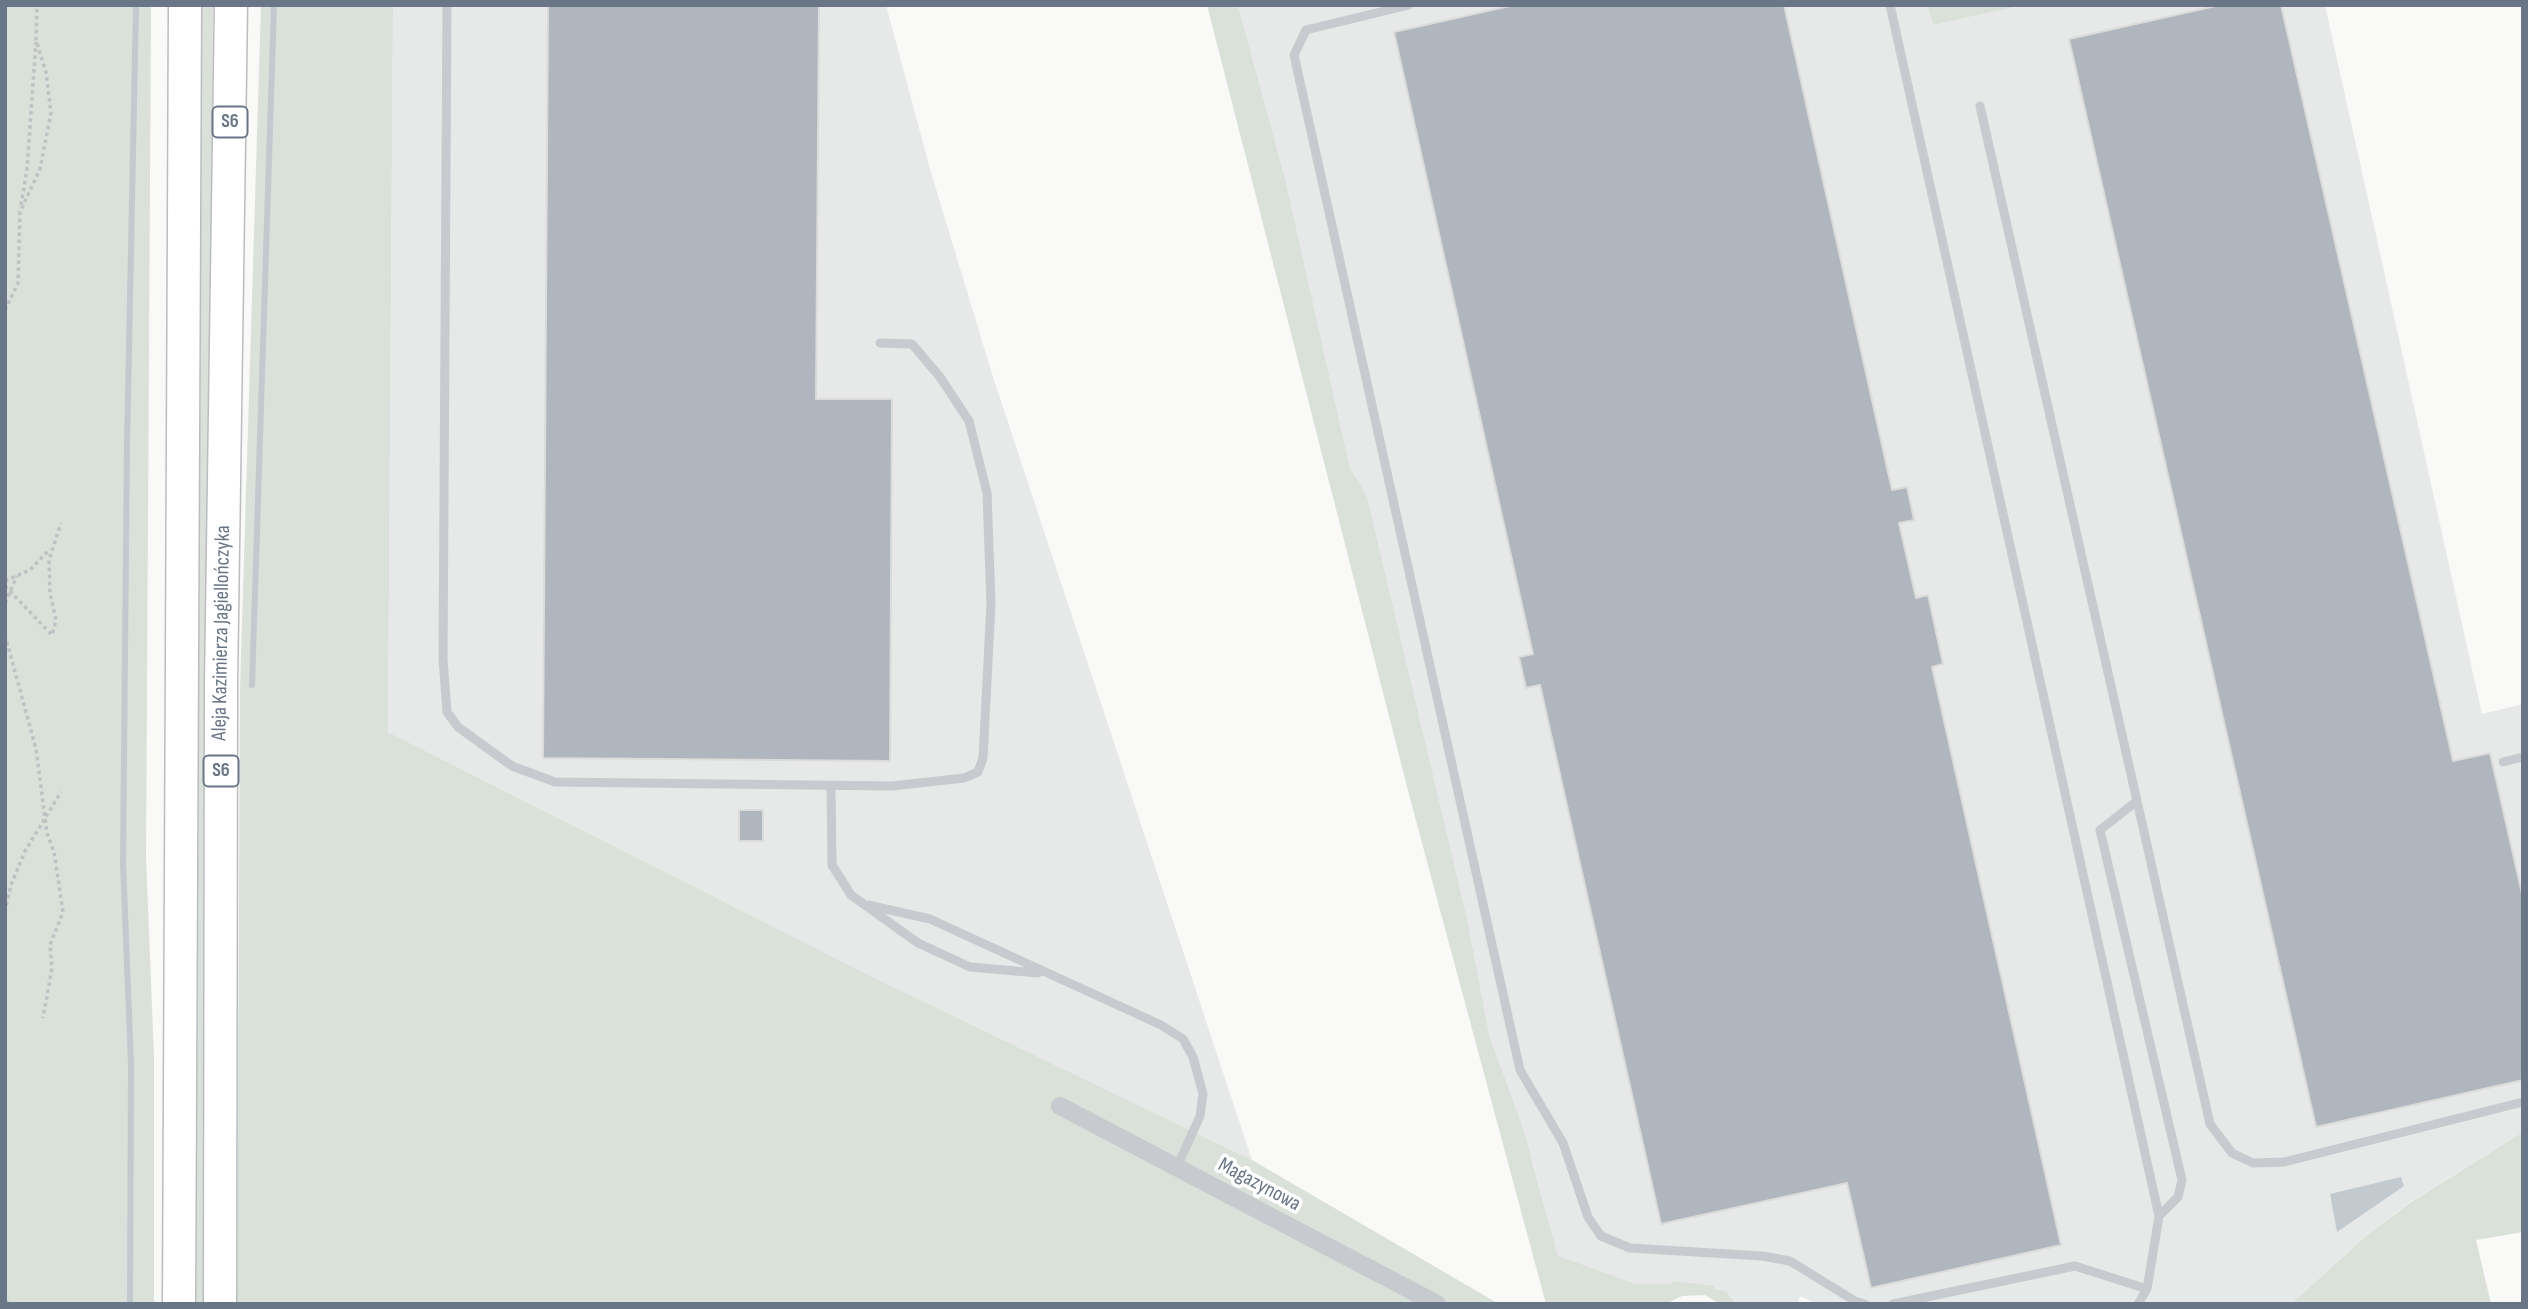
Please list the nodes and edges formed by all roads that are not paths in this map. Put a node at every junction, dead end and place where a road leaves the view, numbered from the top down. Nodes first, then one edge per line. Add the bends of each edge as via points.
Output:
1 (185, 5) edge
2 (231, 5) edge
3 (447, 5) edge
4 (1409, 5) edge
5 (1890, 5) edge
6 (1980, 106) dead end
7 (880, 344) dead end
8 (2523, 757) edge
9 (2503, 762) dead end
10 (831, 786) junction
11 (2137, 802) junction
12 (868, 905) junction
13 (1047, 974) junction
14 (2523, 1102) edge
15 (1060, 1106) dead end
16 (1177, 1167) junction
17 (2159, 1216) junction
18 (2147, 1289) junction
19 (179, 1304) edge
20 (220, 1304) edge
21 (1437, 1304) edge
22 (1865, 1304) edge
23 (1893, 1304) edge
24 (2138, 1304) edge

1 - 19 highway, Aleja Kazimierza Jagiellończyka / S6
2 - 20 highway, Aleja Kazimierza Jagiellończyka / S6 via 221,685
3 - 10 lane via 443,646 447,712 458,727 512,766 555,782
4 - 22 lane via 1306,30 1294,55 1520,1070 1563,1143 1588,1217 1601,1236 1630,1248 1790,1261
5 - 17 lane
6 - 11 lane
7 - 10 lane via 912,344 940,377 973,435 987,493 992,575 983,758 978,772 964,778 892,786
8 - 9 lane
10 - 12 lane via 832,865 851,895
11 - 14 lane via 2210,1124 2232,1153 2253,1163 2284,1162
11 - 17 lane via 2100,830 2182,1180 2178,1197
12 - 13 lane via 930,919
12 - 13 lane via 918,943 970,967
13 - 16 lane via 1161,1025 1188,1045 1201,1081 1202,1106
15 - 16 street, Magazynowa
16 - 21 street, Magazynowa
17 - 18 lane
18 - 23 lane via 2075,1266
18 - 24 lane

